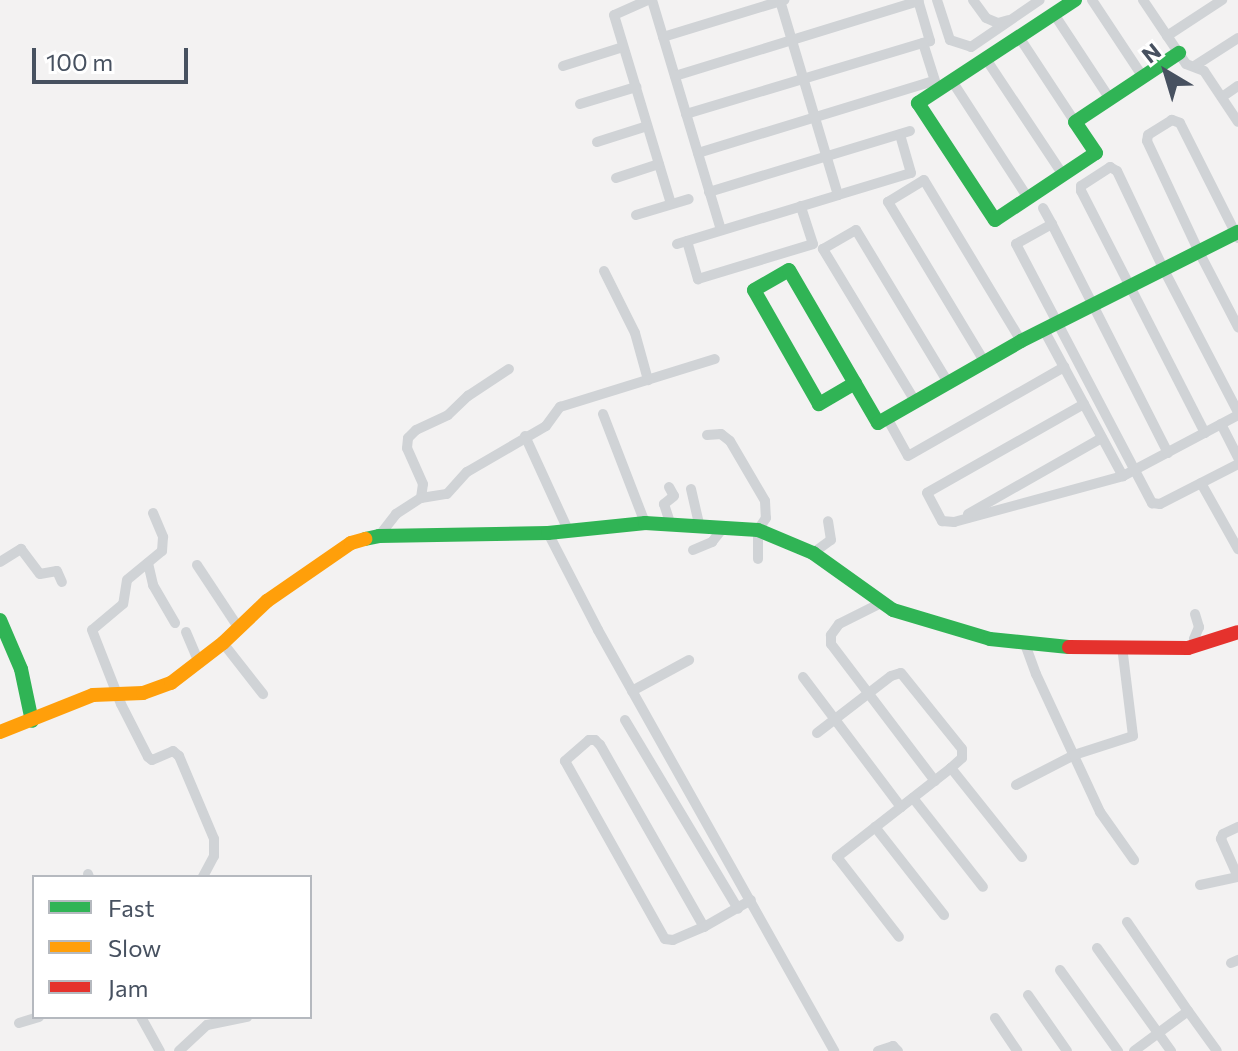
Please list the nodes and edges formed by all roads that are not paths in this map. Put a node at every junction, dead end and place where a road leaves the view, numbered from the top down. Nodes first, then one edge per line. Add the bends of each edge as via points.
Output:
1 (650, 0) edge
2 (782, 0) edge
3 (937, 0) edge
4 (973, 0) edge
5 (1040, 0) edge
6 (1075, 0) edge
7 (1092, 0) edge
8 (1222, 0) edge
9 (918, 1) edge
10 (1146, 1) edge
11 (1054, 14) junction
12 (1012, 19) junction
13 (1167, 36) junction
14 (663, 37) junction
15 (1019, 37) junction
16 (1238, 38) edge
17 (792, 40) junction
18 (923, 43) junction
19 (623, 47) junction
20 (1179, 53) junction
21 (986, 59) junction
22 (1196, 65) junction
23 (563, 66) dead end
24 (675, 76) junction
25 (1143, 77) junction
26 (803, 78) junction
27 (942, 84) junction
28 (1238, 86) edge
29 (636, 87) junction
30 (1222, 97) junction
31 (1110, 99) junction
32 (580, 104) dead end
33 (686, 114) junction
34 (815, 117) junction
35 (1075, 122) junction
36 (1238, 122) edge
37 (647, 126) junction
38 (597, 142) dead end
39 (698, 153) junction
40 (827, 157) junction
41 (659, 164) junction
42 (1063, 175) junction
43 (616, 178) dead end
44 (709, 192) junction
45 (838, 195) junction
46 (1028, 198) junction
47 (689, 199) dead end
48 (671, 204) junction
49 (801, 206) junction
50 (1043, 208) dead end
51 (636, 215) dead end
52 (1052, 224) junction
53 (721, 230) junction
54 (1237, 234) edge
55 (1199, 252) junction
56 (1164, 270) junction
57 (604, 271) dead end
58 (1129, 288) junction
59 (1091, 307) junction
60 (1238, 327) edge
61 (1051, 329) junction
62 (1021, 341) junction
63 (715, 359) dead end
64 (984, 361) junction
65 (1064, 367) junction
66 (509, 369) dead end
67 (648, 380) junction
68 (947, 381) junction
69 (855, 383) junction
70 (915, 401) junction
71 (1084, 404) junction
72 (603, 414) dead end
73 (1238, 414) edge
74 (887, 418) junction
75 (1221, 424) junction
76 (1205, 433) junction
77 (707, 435) dead end
78 (525, 436) junction
79 (1102, 438) junction
80 (1168, 453) junction
81 (1238, 461) edge
82 (1128, 473) junction
83 (1201, 483) junction
84 (669, 487) dead end
85 (691, 489) dead end
86 (421, 498) junction
87 (153, 513) dead end
88 (828, 521) dead end
89 (954, 522) junction
90 (645, 523) junction
91 (671, 526) junction
92 (700, 528) junction
93 (722, 529) junction
94 (568, 530) junction
95 (758, 530) junction
96 (548, 533) junction
97 (379, 536) junction
98 (1238, 549) edge
99 (693, 550) dead end
100 (813, 553) junction
101 (758, 559) dead end
102 (0, 562) edge
103 (148, 563) junction
104 (197, 565) dead end
105 (62, 582) dead end
106 (881, 603) junction
107 (1195, 614) dead end
108 (0, 620) edge
109 (175, 623) dead end
110 (238, 627) junction
111 (186, 632) dead end
112 (1238, 632) edge
113 (223, 643) junction
114 (1025, 644) junction
115 (1197, 646) junction
116 (1122, 647) junction
117 (689, 660) dead end
118 (199, 663) junction
119 (803, 677) dead end
120 (632, 691) junction
121 (116, 692) junction
122 (263, 694) dead end
123 (867, 694) junction
124 (835, 719) junction
125 (625, 720) dead end
126 (32, 721) junction
127 (0, 732) edge
128 (817, 733) dead end
129 (1074, 755) junction
130 (951, 768) junction
131 (935, 781) junction
132 (1016, 785) dead end
133 (913, 798) junction
134 (901, 807) junction
135 (875, 827) junction
136 (1238, 827) edge
137 (1022, 857) dead end
138 (1134, 860) dead end
139 (204, 875) edge
140 (1200, 885) dead end
141 (983, 887) dead end
142 (751, 900) junction
143 (738, 909) junction
144 (944, 915) dead end
145 (1127, 922) dead end
146 (704, 927) junction
147 (899, 937) dead end
148 (1097, 948) dead end
149 (1060, 970) dead end
150 (1028, 995) dead end
151 (1188, 1011) junction
152 (995, 1018) dead end
153 (32, 1019) edge
154 (142, 1019) edge
155 (226, 1019) edge
156 (206, 1021) edge
157 (19, 1023) dead end
158 (1159, 1034) junction
159 (832, 1046) edge
160 (181, 1050) edge
161 (160, 1051) edge
162 (878, 1051) edge
163 (898, 1051) edge
164 (1017, 1051) edge
165 (1067, 1051) edge
166 (1118, 1051) edge
167 (1134, 1051) edge
168 (1171, 1051) edge
169 (1217, 1051) edge

1 - 14 street
1 - 19 street via 614,15
2 - 14 street
2 - 17 street
3 - 12 street via 947,35 957,45 971,47
4 - 12 street via 986,18 998,23
5 - 12 street
6 - 11 street
7 - 25 street
8 - 13 street
9 - 17 street
9 - 18 street via 930,41
10 - 13 street
11 - 15 street
11 - 31 street
13 - 20 street
14 - 24 street
15 - 21 street
15 - 35 street
16 - 22 street
17 - 24 street
17 - 26 street
18 - 26 street
18 - 27 street
19 - 23 street
19 - 29 street
20 - 22 street via 1186,64
20 - 25 street
21 - 27 street
21 - 42 street
22 - 30 street
24 - 33 street
25 - 31 street
26 - 33 street
26 - 34 street
27 - 34 street
27 - 46 street
27 - 46 street via 918,103 995,220
28 - 30 street
29 - 32 street
29 - 37 street
30 - 36 street
31 - 35 street
33 - 39 street
34 - 39 street
34 - 40 street
35 - 42 street via 1096,153
37 - 38 street
37 - 41 street
39 - 44 street
40 - 44 street
40 - 45 street
40 - 45 street via 905,133 911,173
41 - 43 street
41 - 48 street
42 - 46 street
44 - 53 street
45 - 49 street
47 - 48 street
48 - 51 street
49 - 53 street
49 - 53 street via 813,244 698,279 682,242
50 - 52 street
52 - 59 street
52 - 61 street via 1016,244
54 - 55 street
54 - 55 street via 1180,123 1172,120 1146,139
55 - 56 street
55 - 60 street
56 - 58 street
56 - 58 street via 1117,171 1110,167 1081,189
56 - 73 street
57 - 67 street via 635,333
58 - 59 street
58 - 76 street
59 - 61 street
59 - 80 street
61 - 62 street
61 - 65 street
61 - 82 street
62 - 64 street
62 - 64 street via 924,180 888,202
63 - 67 street
64 - 68 street
65 - 71 street
65 - 74 street via 908,456
66 - 86 street via 408,438 407,448 423,484
67 - 78 street via 560,407 546,426
68 - 70 street
68 - 70 street via 856,230 823,249
69 - 69 street via 789,270 754,290 819,404
69 - 74 street via 878,423
70 - 74 street
71 - 79 street
71 - 89 street via 927,493 942,521
72 - 90 street
73 - 75 street
75 - 76 street
75 - 81 street
76 - 80 street
77 - 95 street via 721,434 730,441 761,492 766,518
78 - 86 street via 467,472 447,494
78 - 94 street
79 - 82 street
79 - 89 street
80 - 82 street
81 - 83 street
82 - 83 street via 1154,504
82 - 89 street
83 - 98 street
84 - 91 street via 674,496 664,504
85 - 92 street
86 - 97 street via 396,514
87 - 103 street via 164,547
88 - 100 street via 831,540
90 - 91 street
90 - 94 street
91 - 92 street
92 - 93 street
93 - 95 street
93 - 99 street via 705,547
94 - 96 street
95 - 100 street
95 - 101 street
96 - 97 street
96 - 120 street
97 - 110 street via 341,549
100 - 106 street
102 - 105 street via 21,549 40,574 57,571
103 - 109 street via 153,585
103 - 121 street via 127,580 123,604 92,630
104 - 110 street
106 - 114 street via 969,635
106 - 123 street via 839,624 831,635 835,651
107 - 115 street
108 - 126 street via 21,669
110 - 113 street
111 - 118 street
112 - 115 street
113 - 118 street
113 - 122 street
114 - 116 street
114 - 129 street
115 - 116 street
116 - 129 street via 1135,733
117 - 120 street
118 - 121 street via 156,689
119 - 124 street
120 - 142 street
121 - 126 street via 93,695
121 - 139 street via 150,759 170,752 179,756 214,839 214,856
123 - 124 street
123 - 130 street via 891,676 904,676 962,749 962,758
123 - 131 street
124 - 128 street
124 - 134 street
125 - 143 street
126 - 127 street
129 - 132 street
129 - 138 street via 1100,812
130 - 131 street
130 - 137 street
131 - 133 street
133 - 134 street
133 - 141 street
134 - 135 street
135 - 144 street
135 - 147 street via 837,857
136 - 140 street via 1221,839 1238,877
142 - 143 street
142 - 159 street
143 - 146 street
145 - 151 street
146 - 146 street via 669,940 660,932 565,761 589,740 600,745
148 - 158 street
149 - 166 street
150 - 165 street
151 - 158 street
151 - 169 street
152 - 164 street
153 - 157 street
154 - 161 street
155 - 156 street
156 - 160 street
158 - 167 street
158 - 168 street
162 - 163 street via 893,1046

